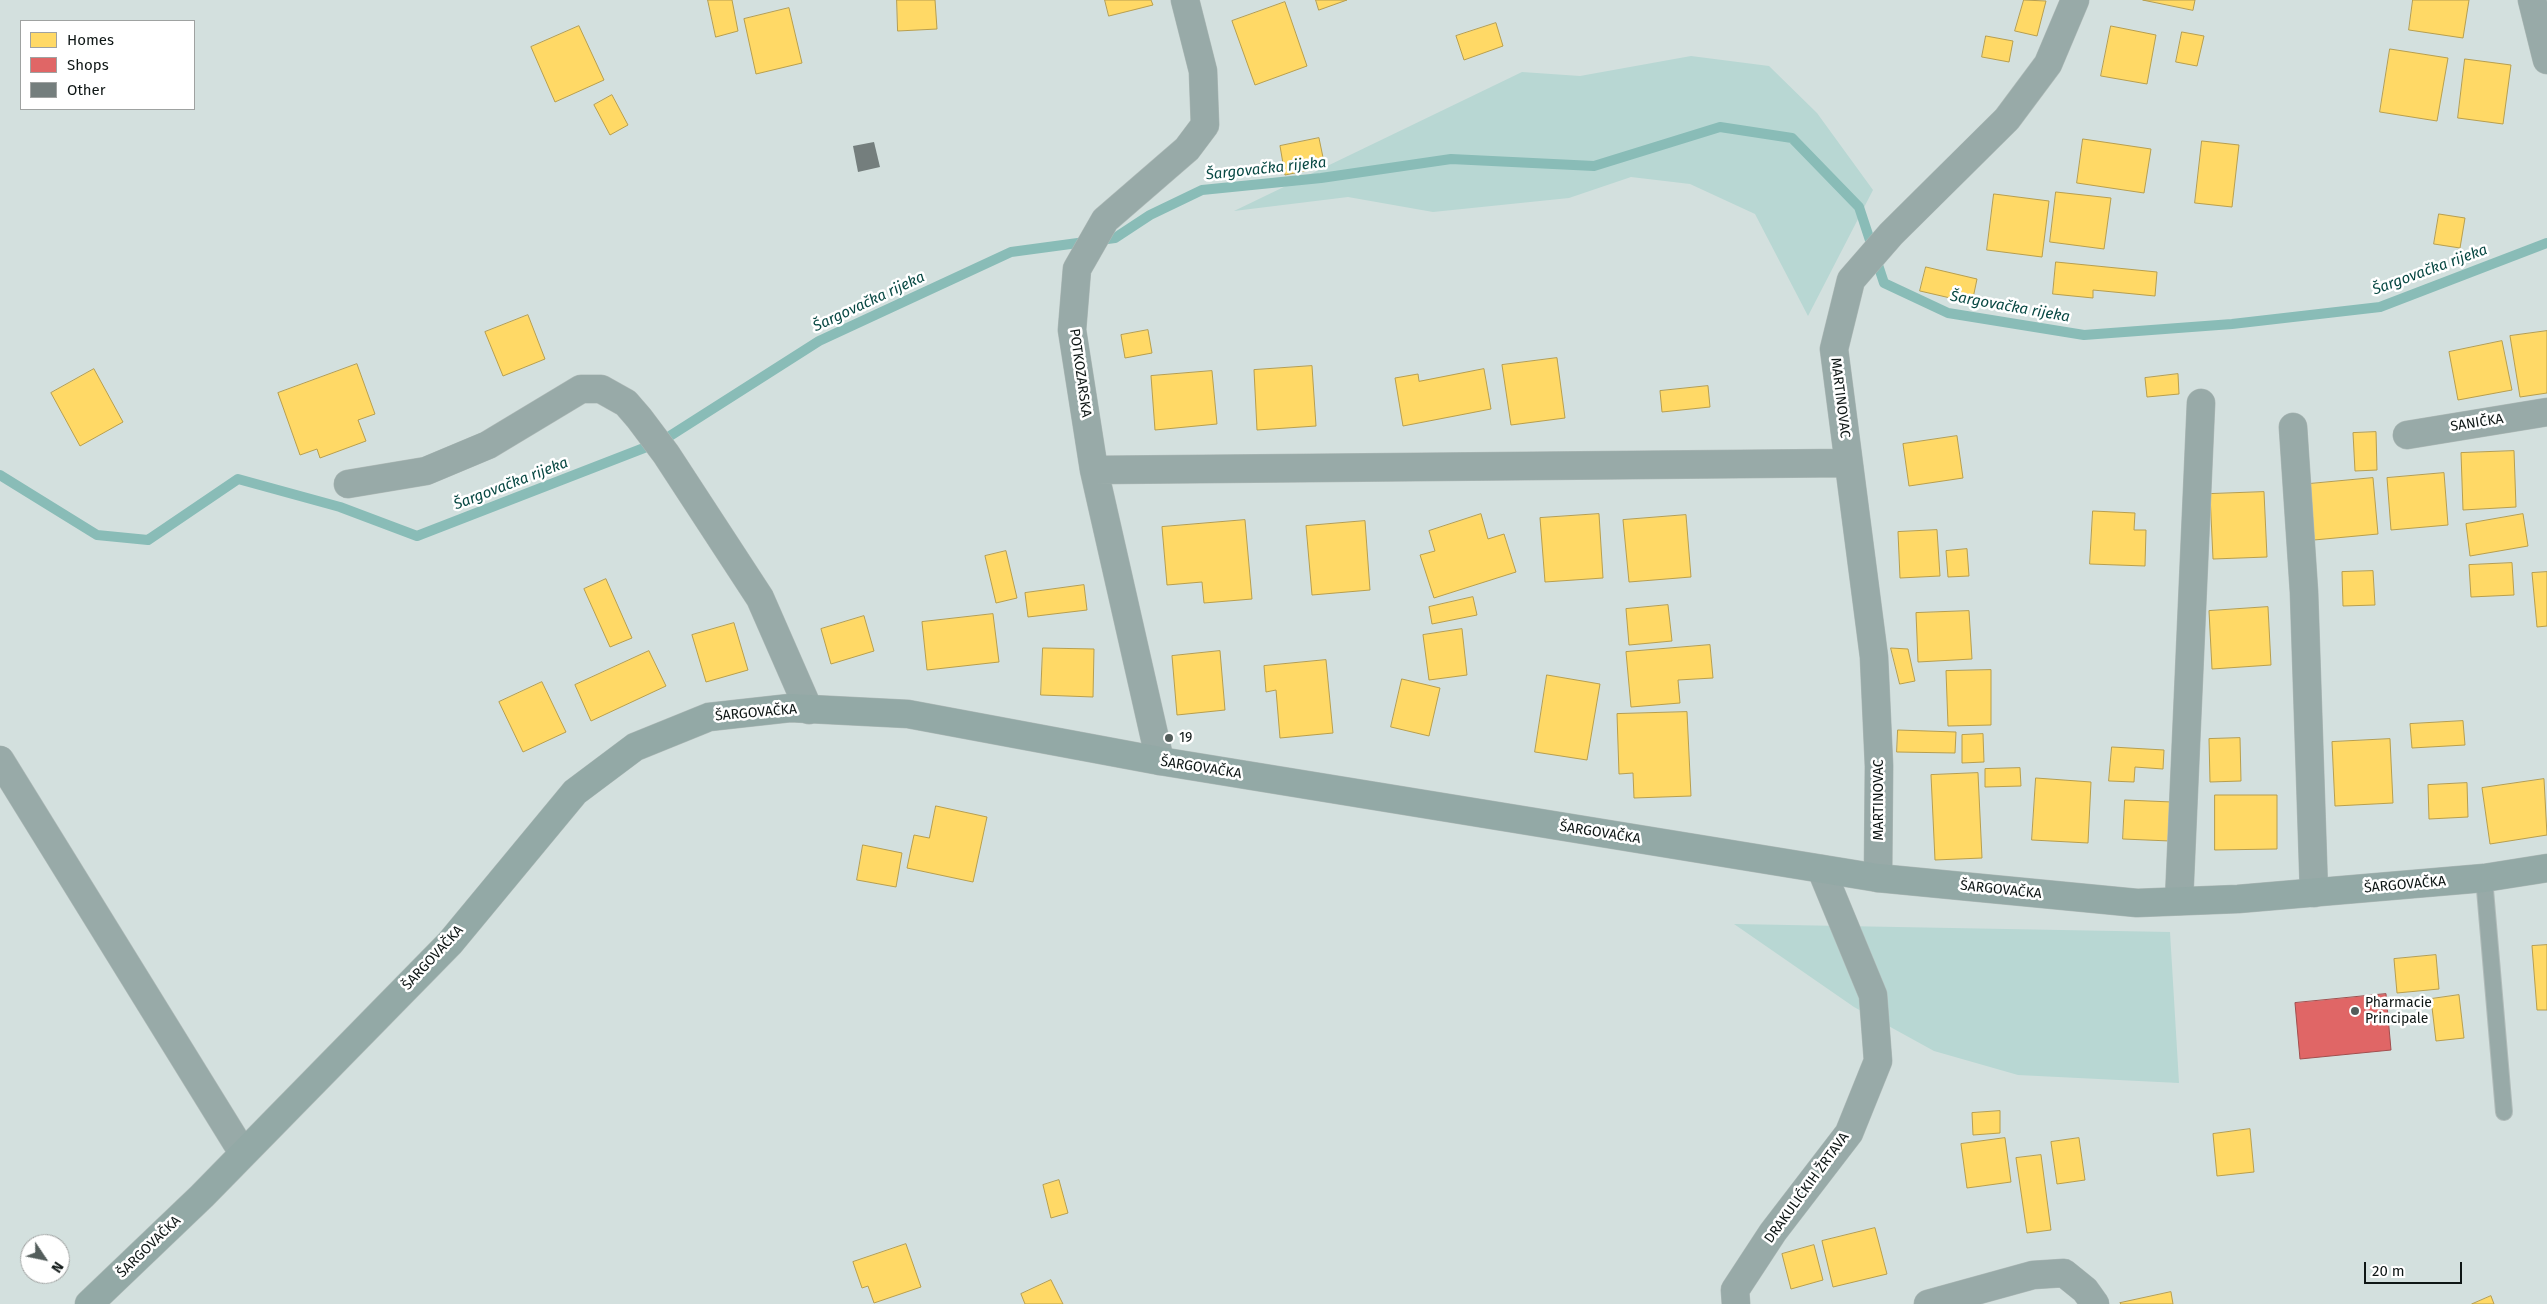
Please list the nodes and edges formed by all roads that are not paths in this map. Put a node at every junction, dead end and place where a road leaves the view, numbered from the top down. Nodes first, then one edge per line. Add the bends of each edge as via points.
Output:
1 (1185, 0) edge
2 (2075, 0) edge
3 (2532, 0) edge
4 (2547, 60) edge
5 (2201, 403) dead end
6 (2547, 412) edge
7 (2293, 427) dead end
8 (2407, 435) dead end
9 (1848, 463) junction
10 (1094, 470) junction
11 (348, 484) dead end
12 (809, 710) junction
13 (0, 760) edge
14 (1160, 761) junction
15 (2547, 868) edge
16 (1821, 869) junction
17 (1878, 878) junction
18 (2484, 878) junction
19 (2314, 893) junction
20 (2179, 901) junction
21 (2504, 1112) dead end
22 (243, 1153) junction
23 (89, 1304) edge
24 (1736, 1304) edge
25 (1928, 1304) edge
26 (2095, 1304) edge

1 - 10 street, POTKOZARSKA via 1203,71 1204,125 1187,149 1105,220 1077,269 1072,330
2 - 9 street, MARTINOVAC via 2048,64 2007,119 1891,234 1850,280 1834,349
3 - 4 street
5 - 20 street
6 - 8 street, SANIČKA
7 - 19 street via 2304,592
9 - 10 street
9 - 17 street, MARTINOVAC via 1874,657 1880,766
10 - 14 street, POTKOZARSKA
11 - 12 street via 426,471 488,445 581,389 601,389 626,403 639,418 760,598
12 - 14 street, ŠARGOVAČKA via 908,714
12 - 22 street, ŠARGOVAČKA via 790,708 709,717 636,747 576,792 450,943
13 - 22 street
14 - 16 street, ŠARGOVAČKA
15 - 18 street, ŠARGOVAČKA
16 - 17 street, ŠARGOVAČKA
16 - 24 street, DRAKULIĆKIH ŽRTAVA via 1873,995 1878,1061 1849,1133 1773,1232 1735,1290
17 - 20 street, ŠARGOVAČKA via 2137,903
18 - 19 street, ŠARGOVAČKA
18 - 21 lane
19 - 20 street, ŠARGOVAČKA
22 - 23 street, ŠARGOVAČKA
25 - 26 street via 2033,1275 2064,1273 2085,1290

